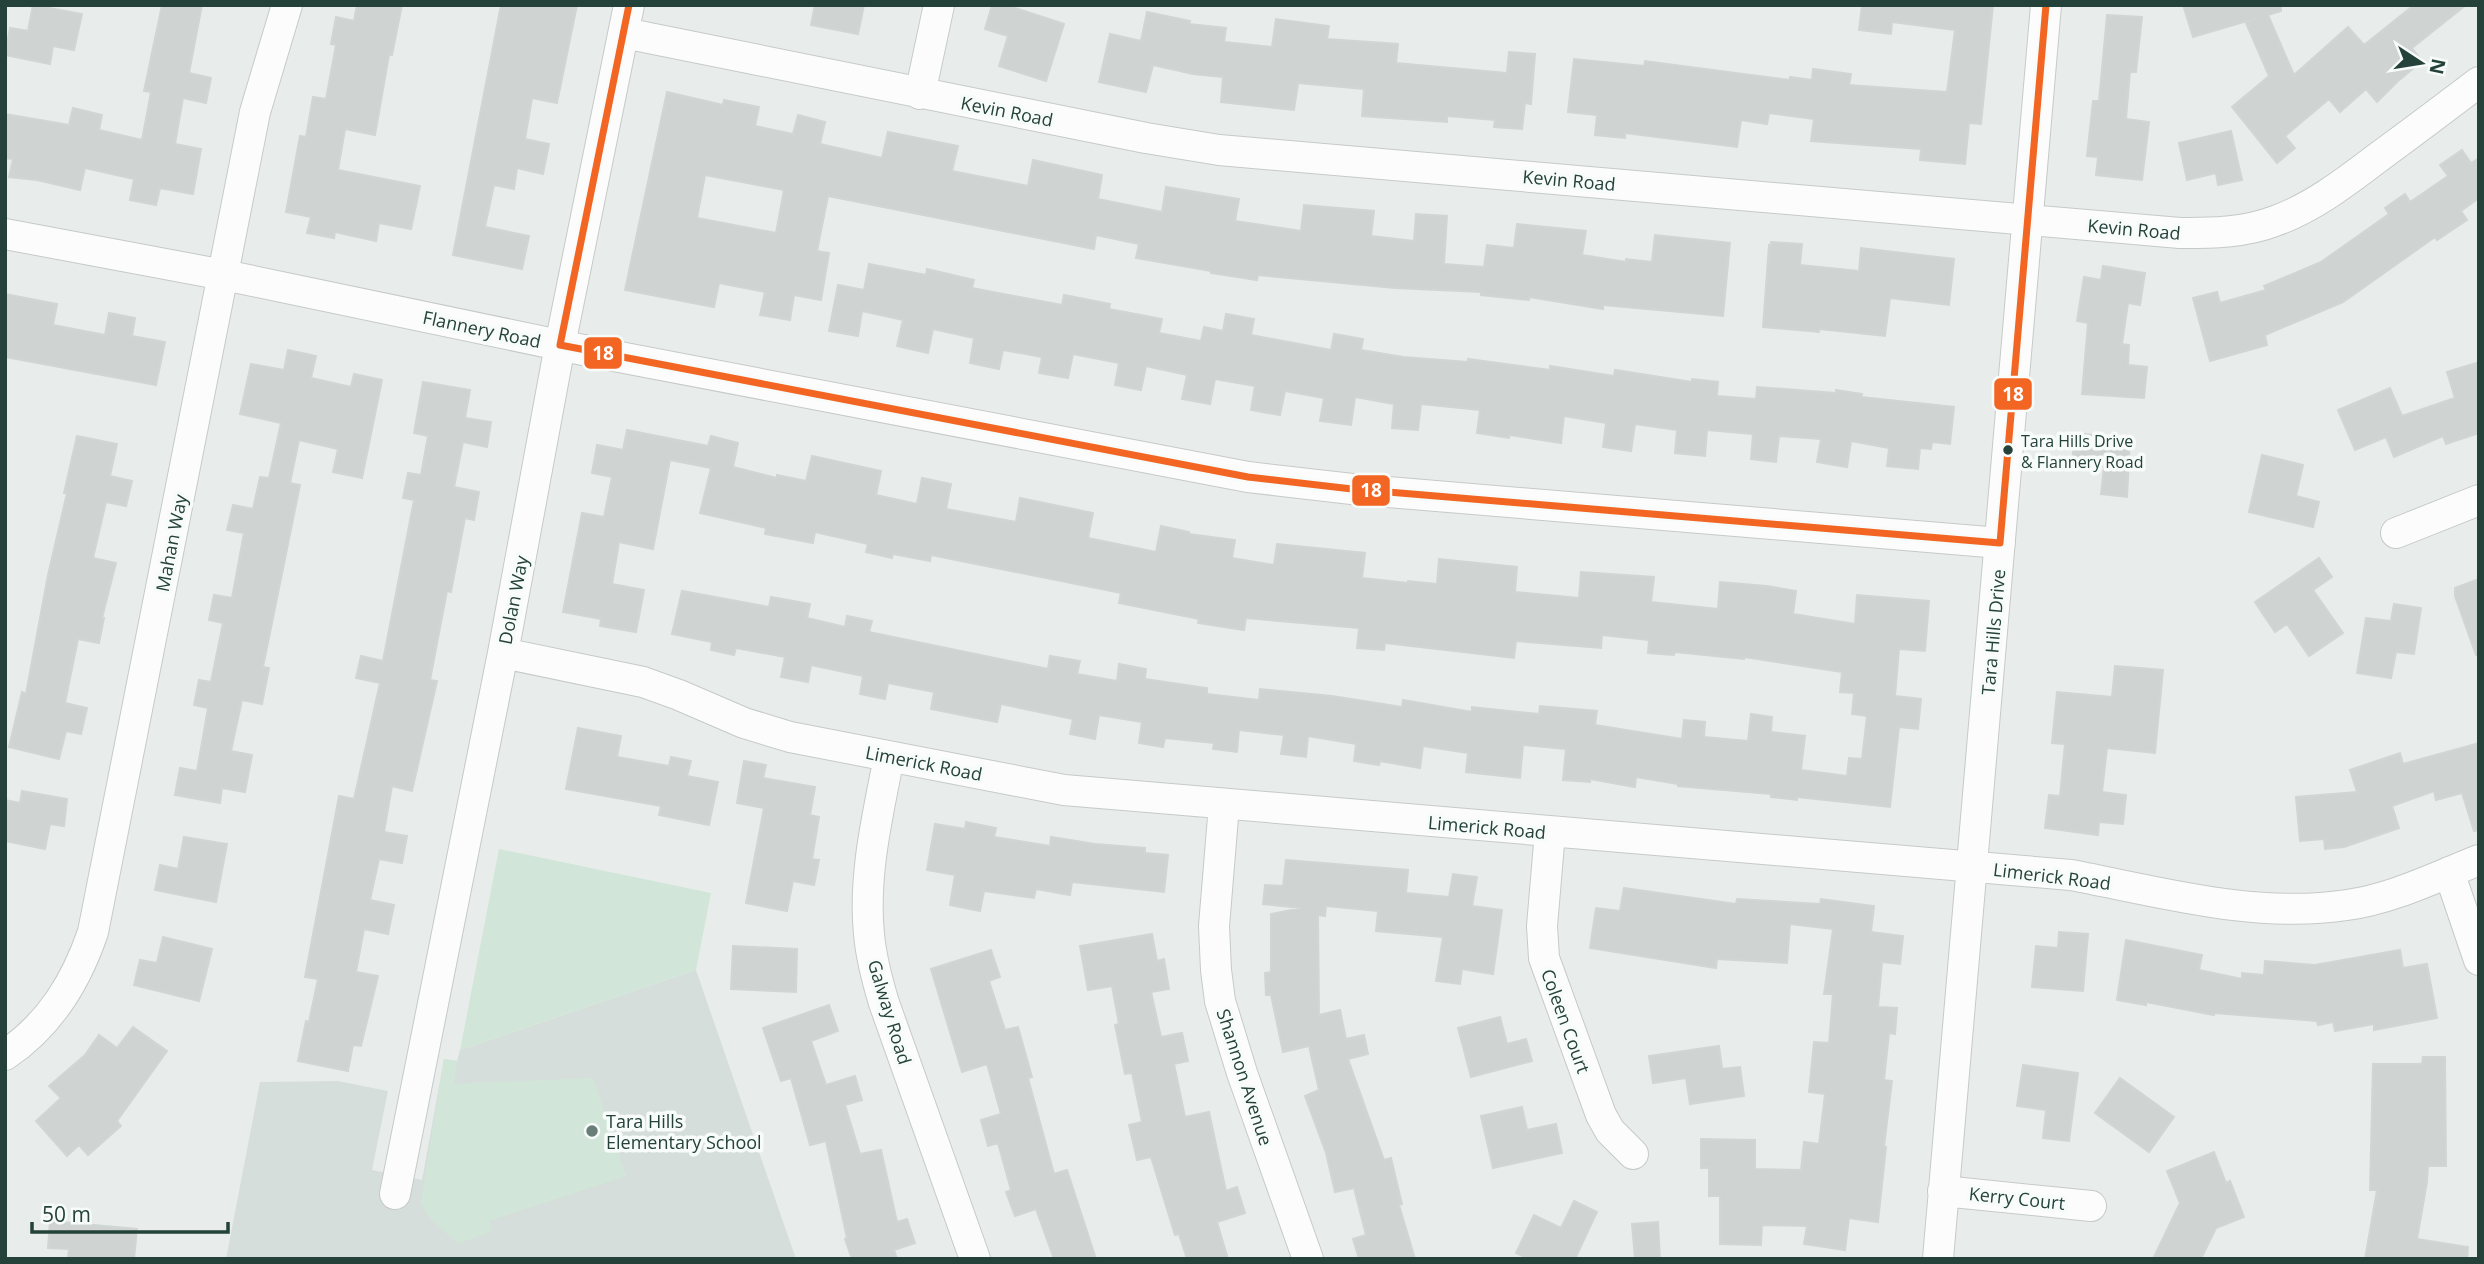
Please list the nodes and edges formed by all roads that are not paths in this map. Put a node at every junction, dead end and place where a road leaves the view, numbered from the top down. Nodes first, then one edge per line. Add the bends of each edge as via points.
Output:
1 (287, 5) edge
2 (939, 5) edge
3 (2046, 5) edge
4 (627, 19) edge
5 (2479, 82) edge
6 (920, 94) junction
7 (2029, 220) junction
8 (5, 234) edge
9 (224, 275) junction
10 (560, 345) junction
11 (2479, 500) edge
12 (2396, 533) dead end
13 (2000, 543) junction
14 (503, 653) junction
15 (889, 757) junction
16 (1224, 805) junction
17 (1550, 832) junction
18 (2479, 860) edge
19 (1973, 866) junction
20 (2449, 872) junction
21 (2479, 960) edge
22 (5, 1055) edge
23 (1633, 1154) dead end
24 (1943, 1191) junction
25 (395, 1194) dead end
26 (2091, 1206) dead end
27 (975, 1259) edge
28 (1308, 1259) edge
29 (1938, 1259) edge

1 - 9 street, Mahan Way via 255,112
2 - 6 street
3 - 7 street, Tara Hills Drive
4 - 6 street, Kevin Road
4 - 10 street, Dolan Way
5 - 7 street, Kevin Road via 2338,188 2275,221 2244,230 2192,233
6 - 7 street, Kevin Road via 1219,150
7 - 13 street, Tara Hills Drive
8 - 9 street, Flannery Road
9 - 10 street, Flannery Road
9 - 22 street, Mahan Way via 93,932 61,1001
10 - 13 street, Flannery Road via 1248,477
10 - 14 street, Dolan Way
11 - 12 street
13 - 19 street, Tara Hills Drive
14 - 15 street, Limerick Road via 643,682 767,731
14 - 25 street, Dolan Way
15 - 16 street, Limerick Road via 1064,790
15 - 27 street, Galway Road via 868,895 874,969
16 - 17 street, Limerick Road
16 - 28 street, Shannon Avenue via 1214,926 1220,1001
17 - 19 street, Limerick Road
17 - 23 street, Coleen Court via 1542,926 1544,958 1601,1115
18 - 20 street, Limerick Road
19 - 20 street, Limerick Road via 2071,875 2254,907 2305,909 2349,905 2392,894
19 - 24 street, Tara Hills Drive
20 - 21 street
24 - 26 street, Kerry Court
24 - 29 street, Tara Hills Drive

